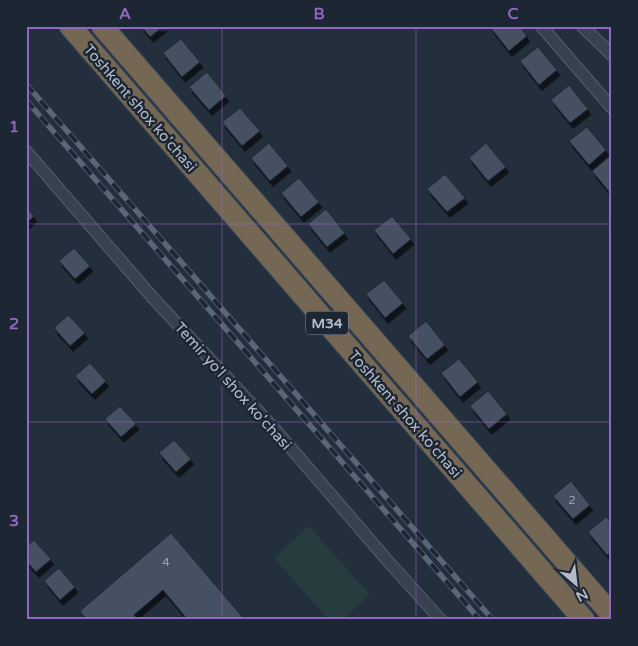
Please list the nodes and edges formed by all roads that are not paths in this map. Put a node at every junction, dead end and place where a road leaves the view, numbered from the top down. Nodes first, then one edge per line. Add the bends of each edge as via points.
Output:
1 (70, 26) edge
2 (102, 26) edge
3 (541, 26) edge
4 (582, 26) edge
5 (612, 55) edge
6 (612, 108) edge
7 (26, 151) edge
8 (612, 615) edge
9 (441, 620) edge
10 (584, 620) edge

1 - 10 highway, Toshkent shox ko'chasi / M34
2 - 8 highway, Toshkent shox ko'chasi / M34
3 - 6 street
4 - 5 street
7 - 9 street, Temir yo'l shox ko'chasi

